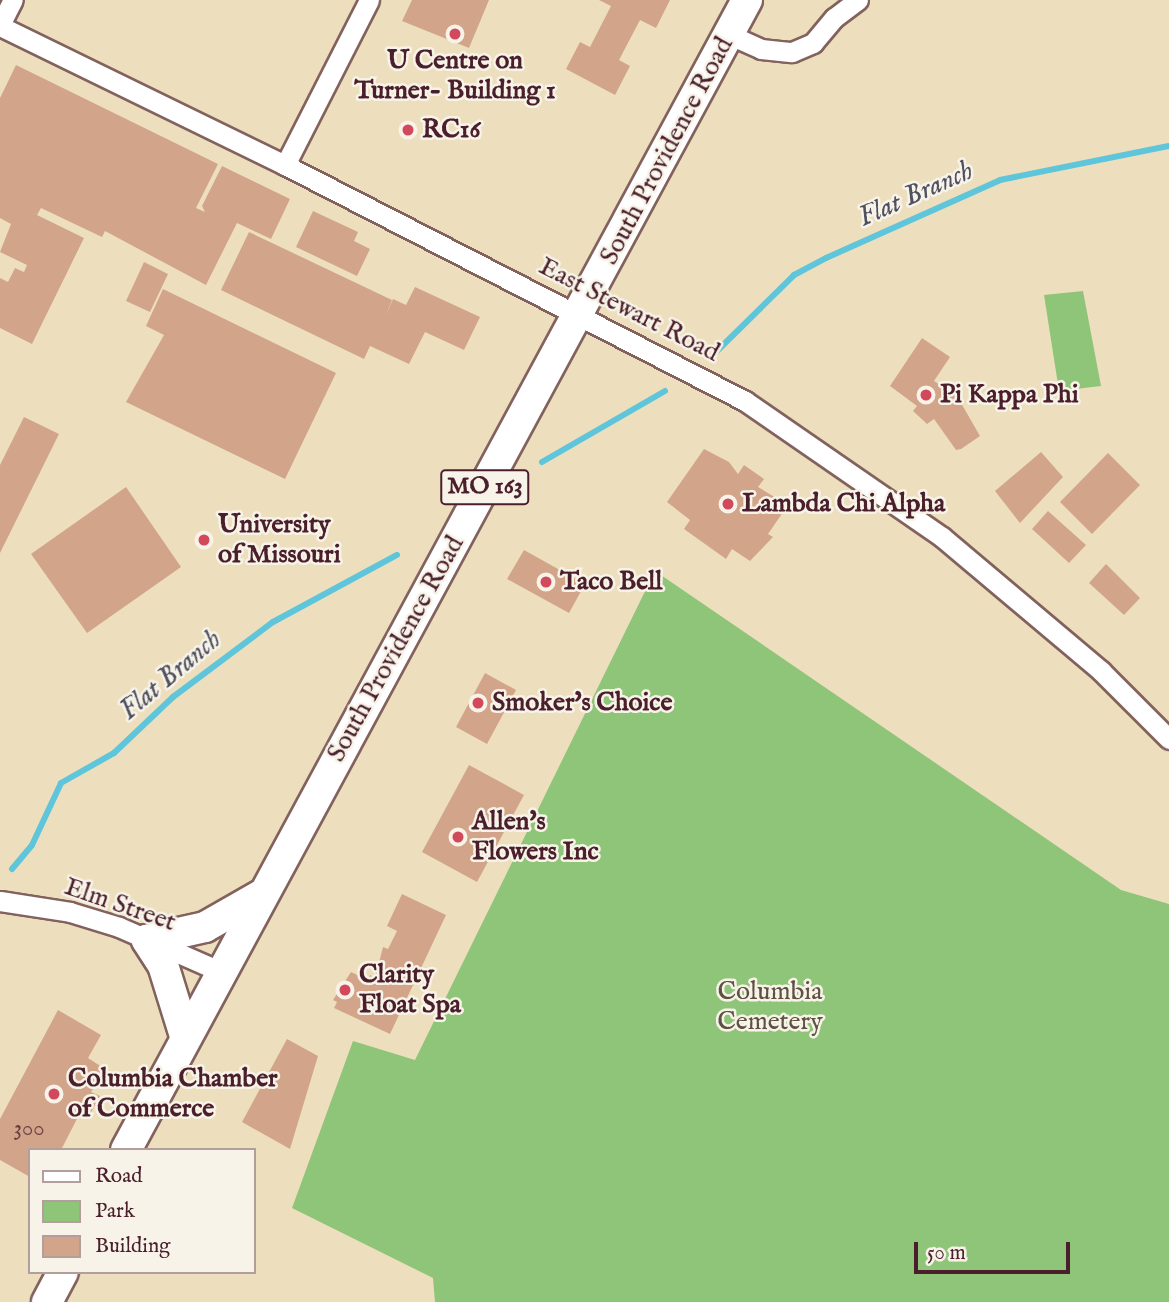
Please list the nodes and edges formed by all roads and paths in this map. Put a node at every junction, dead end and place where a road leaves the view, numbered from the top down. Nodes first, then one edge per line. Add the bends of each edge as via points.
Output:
1 (13, 0) edge
2 (369, 0) edge
3 (747, 0) edge
4 (858, 0) edge
5 (0, 26) edge
6 (730, 35) junction
7 (285, 165) junction
8 (580, 314) junction
9 (1169, 739) edge
10 (261, 895) junction
11 (8, 901) edge
12 (148, 940) junction
13 (219, 971) junction
14 (185, 1036) junction
15 (127, 1148) edge
16 (61, 1274) edge
17 (47, 1302) edge

1 - 5 street
2 - 7 street
3 - 6 main road, South Providence Road / MO 163
4 - 6 street via 834,18 813,43 792,52 761,49
5 - 7 street, East Stewart Road
6 - 8 main road, South Providence Road / MO 163
7 - 8 street, East Stewart Road
8 - 9 street, East Stewart Road via 745,401 942,537 1101,671
8 - 10 main road, South Providence Road / MO 163
10 - 12 main road via 205,927
10 - 13 main road, South Providence Road / MO 163
11 - 12 street, Elm Street via 70,912
12 - 13 street, Elm Street
12 - 14 main road via 163,965
13 - 14 main road, South Providence Road / MO 163
14 - 15 main road, South Providence Road / MO 163
16 - 17 main road

